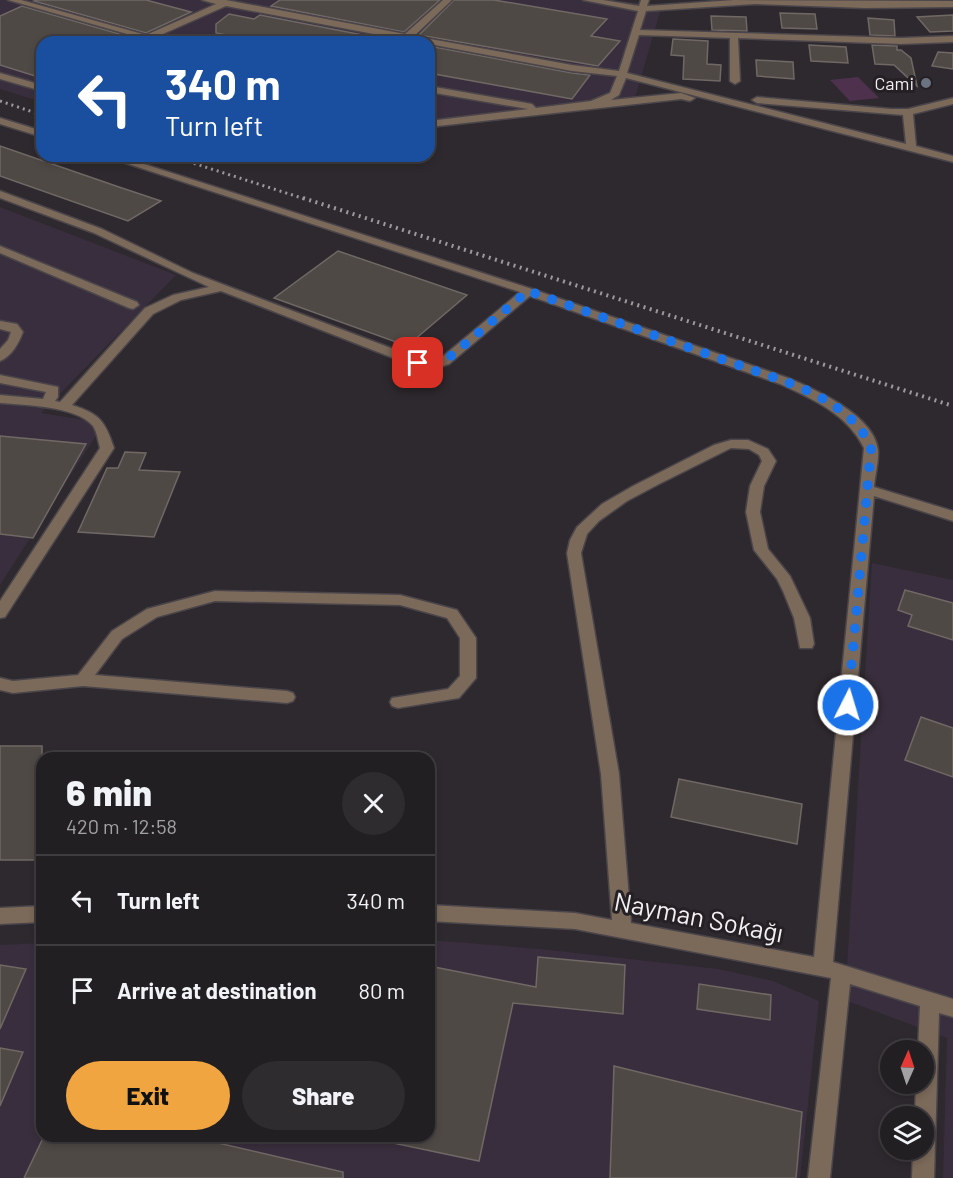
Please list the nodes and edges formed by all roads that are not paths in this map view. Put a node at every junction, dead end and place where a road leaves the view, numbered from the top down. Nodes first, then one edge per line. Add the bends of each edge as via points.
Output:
1 (14, 0) edge
2 (206, 0) edge
3 (448, 0) edge
4 (587, 0) edge
5 (230, 2) edge
6 (645, 4) edge
7 (953, 4) edge
8 (636, 32) junction
9 (140, 36) edge
10 (152, 36) edge
11 (391, 36) edge
12 (408, 36) edge
13 (734, 37) junction
14 (953, 39) edge
15 (901, 41) junction
16 (435, 44) edge
17 (953, 46) edge
18 (0, 76) edge
19 (621, 78) junction
20 (735, 81) dead end
21 (36, 86) edge
22 (435, 89) edge
23 (681, 96) junction
24 (953, 101) edge
25 (733, 102) junction
26 (586, 105) junction
27 (546, 110) junction
28 (908, 112) junction
29 (0, 121) edge
30 (435, 123) edge
31 (36, 133) edge
32 (911, 148) junction
33 (953, 159) edge
34 (129, 162) edge
35 (953, 167) edge
36 (0, 194) edge
37 (0, 249) edge
38 (223, 288) junction
39 (528, 291) junction
40 (134, 305) dead end
41 (0, 325) edge
42 (0, 357) edge
43 (0, 379) edge
44 (0, 399) edge
45 (45, 405) junction
46 (63, 407) junction
47 (867, 490) junction
48 (953, 516) edge
49 (0, 613) edge
50 (806, 644) dead end
51 (83, 680) junction
52 (0, 684) edge
53 (286, 697) dead end
54 (398, 702) dead end
55 (435, 913) edge
56 (36, 914) edge
57 (0, 916) edge
58 (622, 930) junction
59 (832, 970) junction
60 (930, 1001) junction
61 (953, 1008) edge
62 (819, 1178) edge
63 (923, 1178) edge

1 - 9 street
2 - 5 street
3 - 12 street
4 - 6 street
5 - 10 street
5 - 11 street
6 - 7 street
6 - 8 street
8 - 13 street
8 - 19 street
13 - 15 street
13 - 20 street
14 - 15 street
15 - 17 street
16 - 19 street
18 - 21 street
19 - 23 street
19 - 25 street
19 - 26 street via 611,97
22 - 27 street
23 - 26 street
23 - 35 street
24 - 28 street
25 - 28 street via 746,99
25 - 32 street
26 - 27 street
27 - 30 street
28 - 32 street
29 - 31 street
32 - 33 street
34 - 39 street
36 - 38 street via 89,227
37 - 40 street
38 - 39 street via 429,365 445,361
38 - 46 street via 188,293 149,311
39 - 47 street via 784,381 822,399 848,416 868,439 871,448
41 - 42 street via 13,327 17,332
43 - 45 street via 53,390
44 - 45 street
45 - 46 street
46 - 49 street via 94,418 106,448
47 - 48 street
47 - 59 street
50 - 58 street via 802,618 791,591 760,550 753,512 757,486 769,461 758,447 739,443 722,447 645,484 580,532 574,553 610,774
51 - 52 street via 13,687
51 - 53 street
51 - 54 street via 117,635 152,613 215,596 400,600 452,614 468,638 468,678 453,694
55 - 58 street, Nayman Sokağı via 575,921
56 - 57 street
58 - 59 street, Nayman Sokağı
59 - 60 street, Nayman Sokağı
59 - 62 street
60 - 61 street, Nayman Sokağı
60 - 63 street

